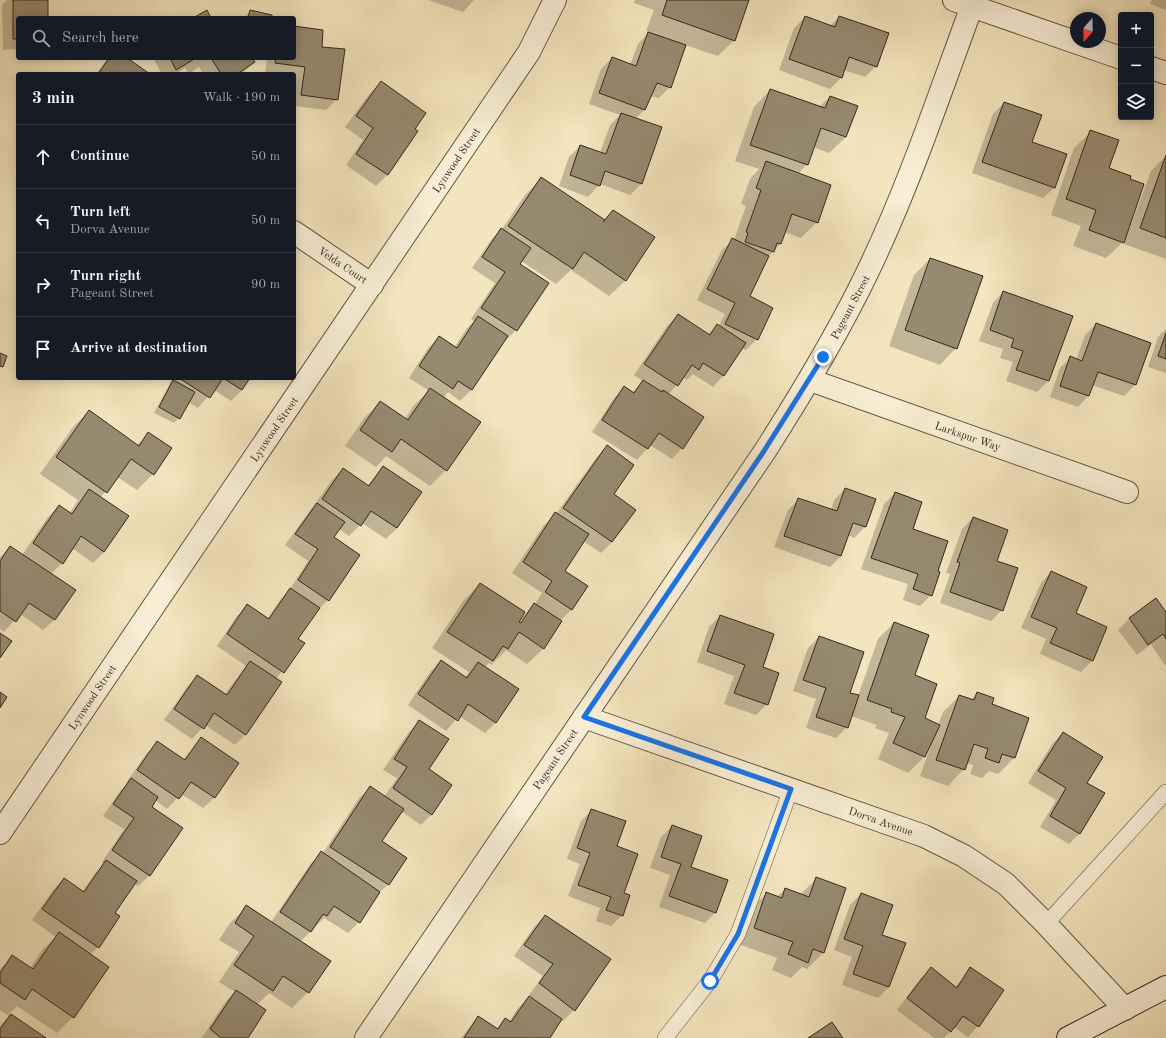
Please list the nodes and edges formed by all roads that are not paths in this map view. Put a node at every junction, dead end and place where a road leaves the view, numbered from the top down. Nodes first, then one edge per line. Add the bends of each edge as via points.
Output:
1 (555, 0) edge
2 (963, 3) edge
3 (1118, 57) edge
4 (1154, 69) edge
5 (1166, 73) edge
6 (296, 233) edge
7 (372, 285) junction
8 (810, 380) junction
9 (1127, 492) dead end
10 (584, 717) junction
11 (791, 789) junction
12 (1166, 792) edge
13 (0, 833) edge
14 (1046, 924) junction
15 (1166, 987) edge
16 (1125, 1009) junction
17 (366, 1038) edge
18 (665, 1038) edge
19 (1068, 1038) edge

1 - 7 street, Lynwood Street via 529,52
2 - 3 street
2 - 8 street, Pageant Street via 912,171 869,270
4 - 5 street
6 - 7 street, Velda Court
7 - 13 street, Lynwood Street
8 - 9 street, Larkspur Way
8 - 10 street, Pageant Street
10 - 11 street, Dorva Avenue
10 - 17 street, Pageant Street
11 - 14 street, Dorva Avenue via 924,836 964,856 1006,884
11 - 18 lane via 738,934 710,981
12 - 14 lane
14 - 16 street, Dorva Avenue
15 - 16 street
16 - 19 street

